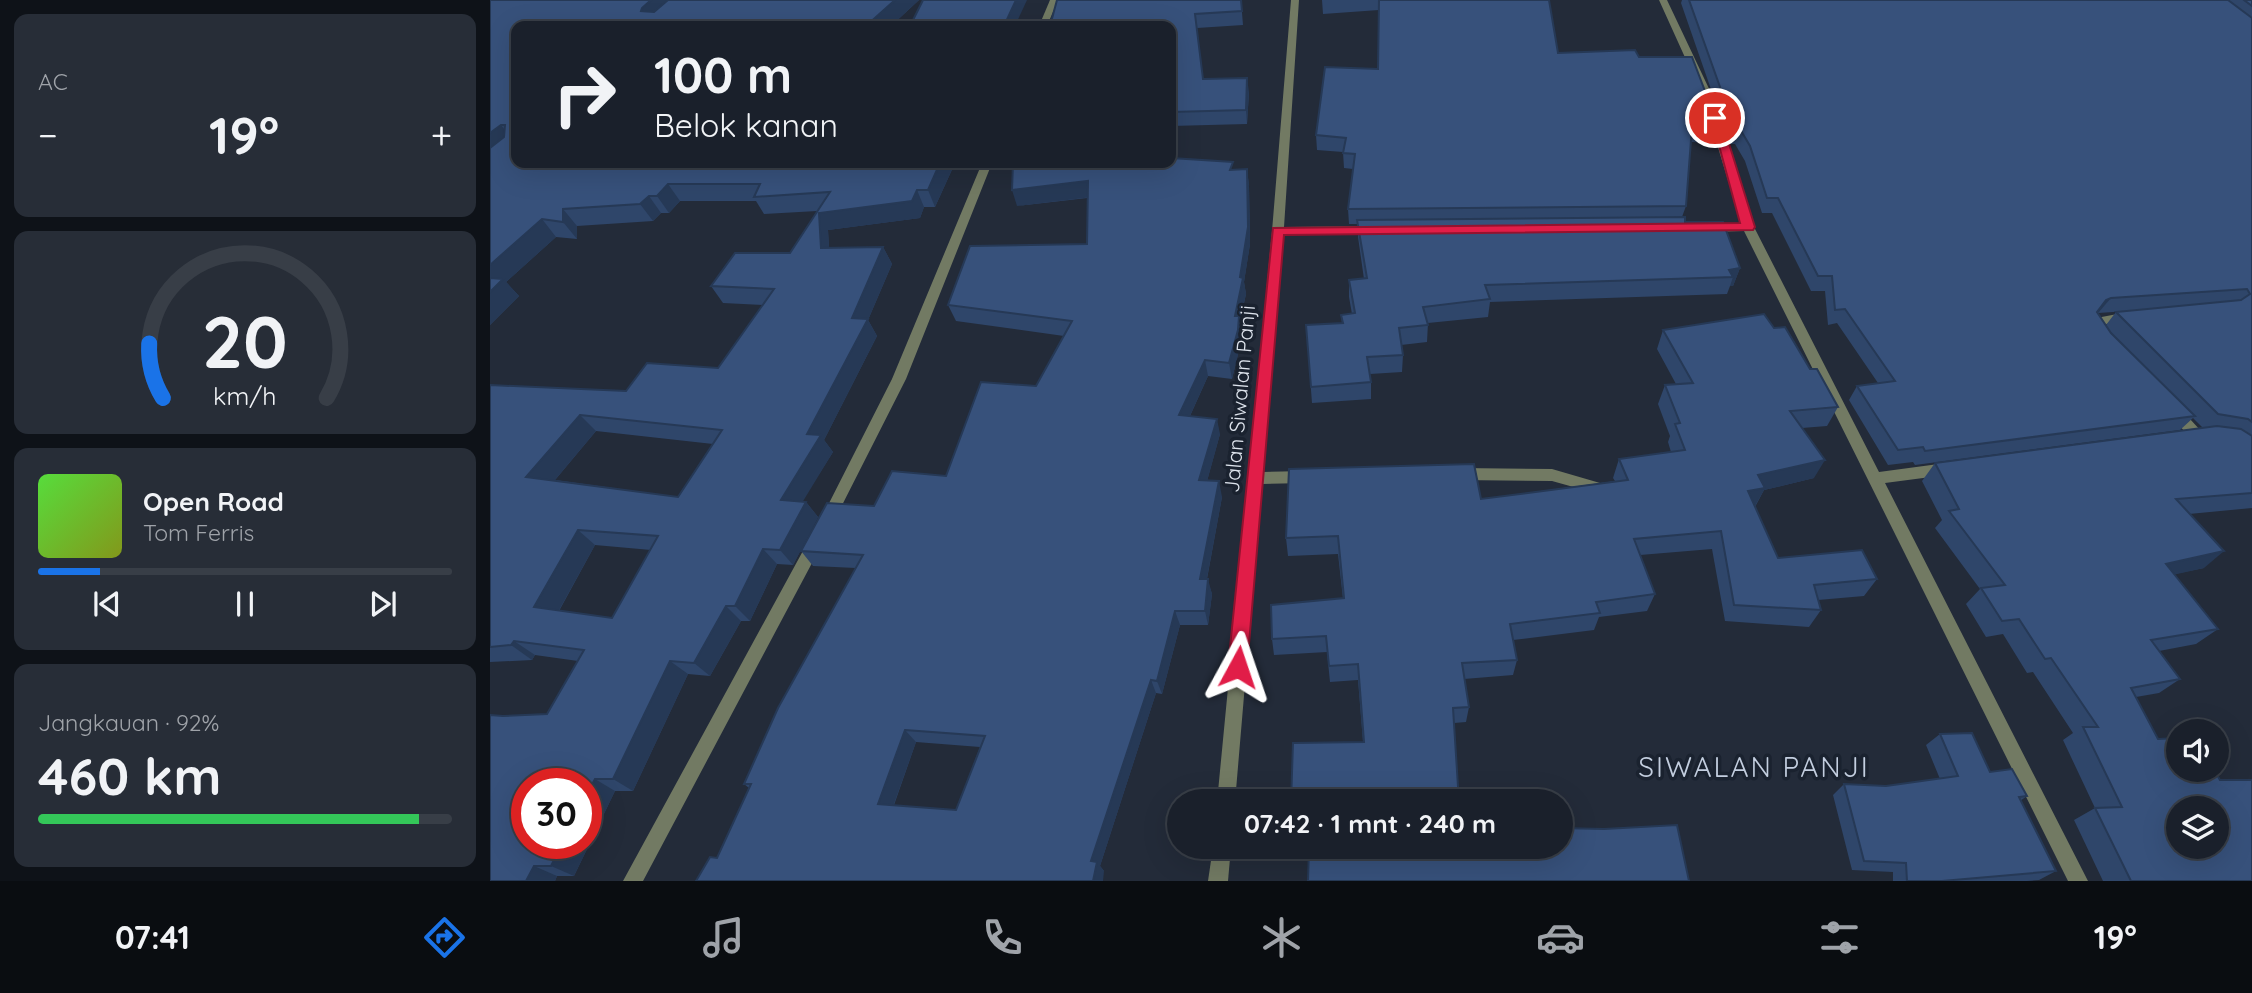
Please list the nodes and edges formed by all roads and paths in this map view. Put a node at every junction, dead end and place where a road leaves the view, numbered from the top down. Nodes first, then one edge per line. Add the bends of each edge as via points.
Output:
1 (1054, 0) edge
2 (1295, 0) edge
3 (1663, 0) edge
4 (1045, 21) edge
5 (986, 168) edge
6 (1748, 227) junction
7 (1693, 228) edge
8 (1388, 230) edge
9 (1278, 231) junction
10 (2148, 314) edge
11 (2106, 343) edge
12 (2161, 399) edge
13 (2226, 439) edge
14 (1956, 467) edge
15 (1445, 475) edge
16 (1323, 477) edge
17 (1255, 478) junction
18 (1876, 478) junction
19 (1595, 487) edge
20 (1227, 789) edge
21 (1221, 859) edge
22 (633, 881) edge
23 (1219, 881) edge
24 (2078, 881) edge

1 - 4 street
2 - 9 street, Jalan Siwalan Panji
3 - 6 street via 1707,95
5 - 22 street via 899,379
6 - 7 street
6 - 18 street
8 - 9 street
9 - 17 street, Jalan Siwalan Panji
10 - 11 street via 2095,322
12 - 13 street via 2191,437
14 - 18 street
15 - 19 street via 1552,475
16 - 17 street
17 - 20 street, Jalan Siwalan Panji
18 - 24 street
21 - 23 street

